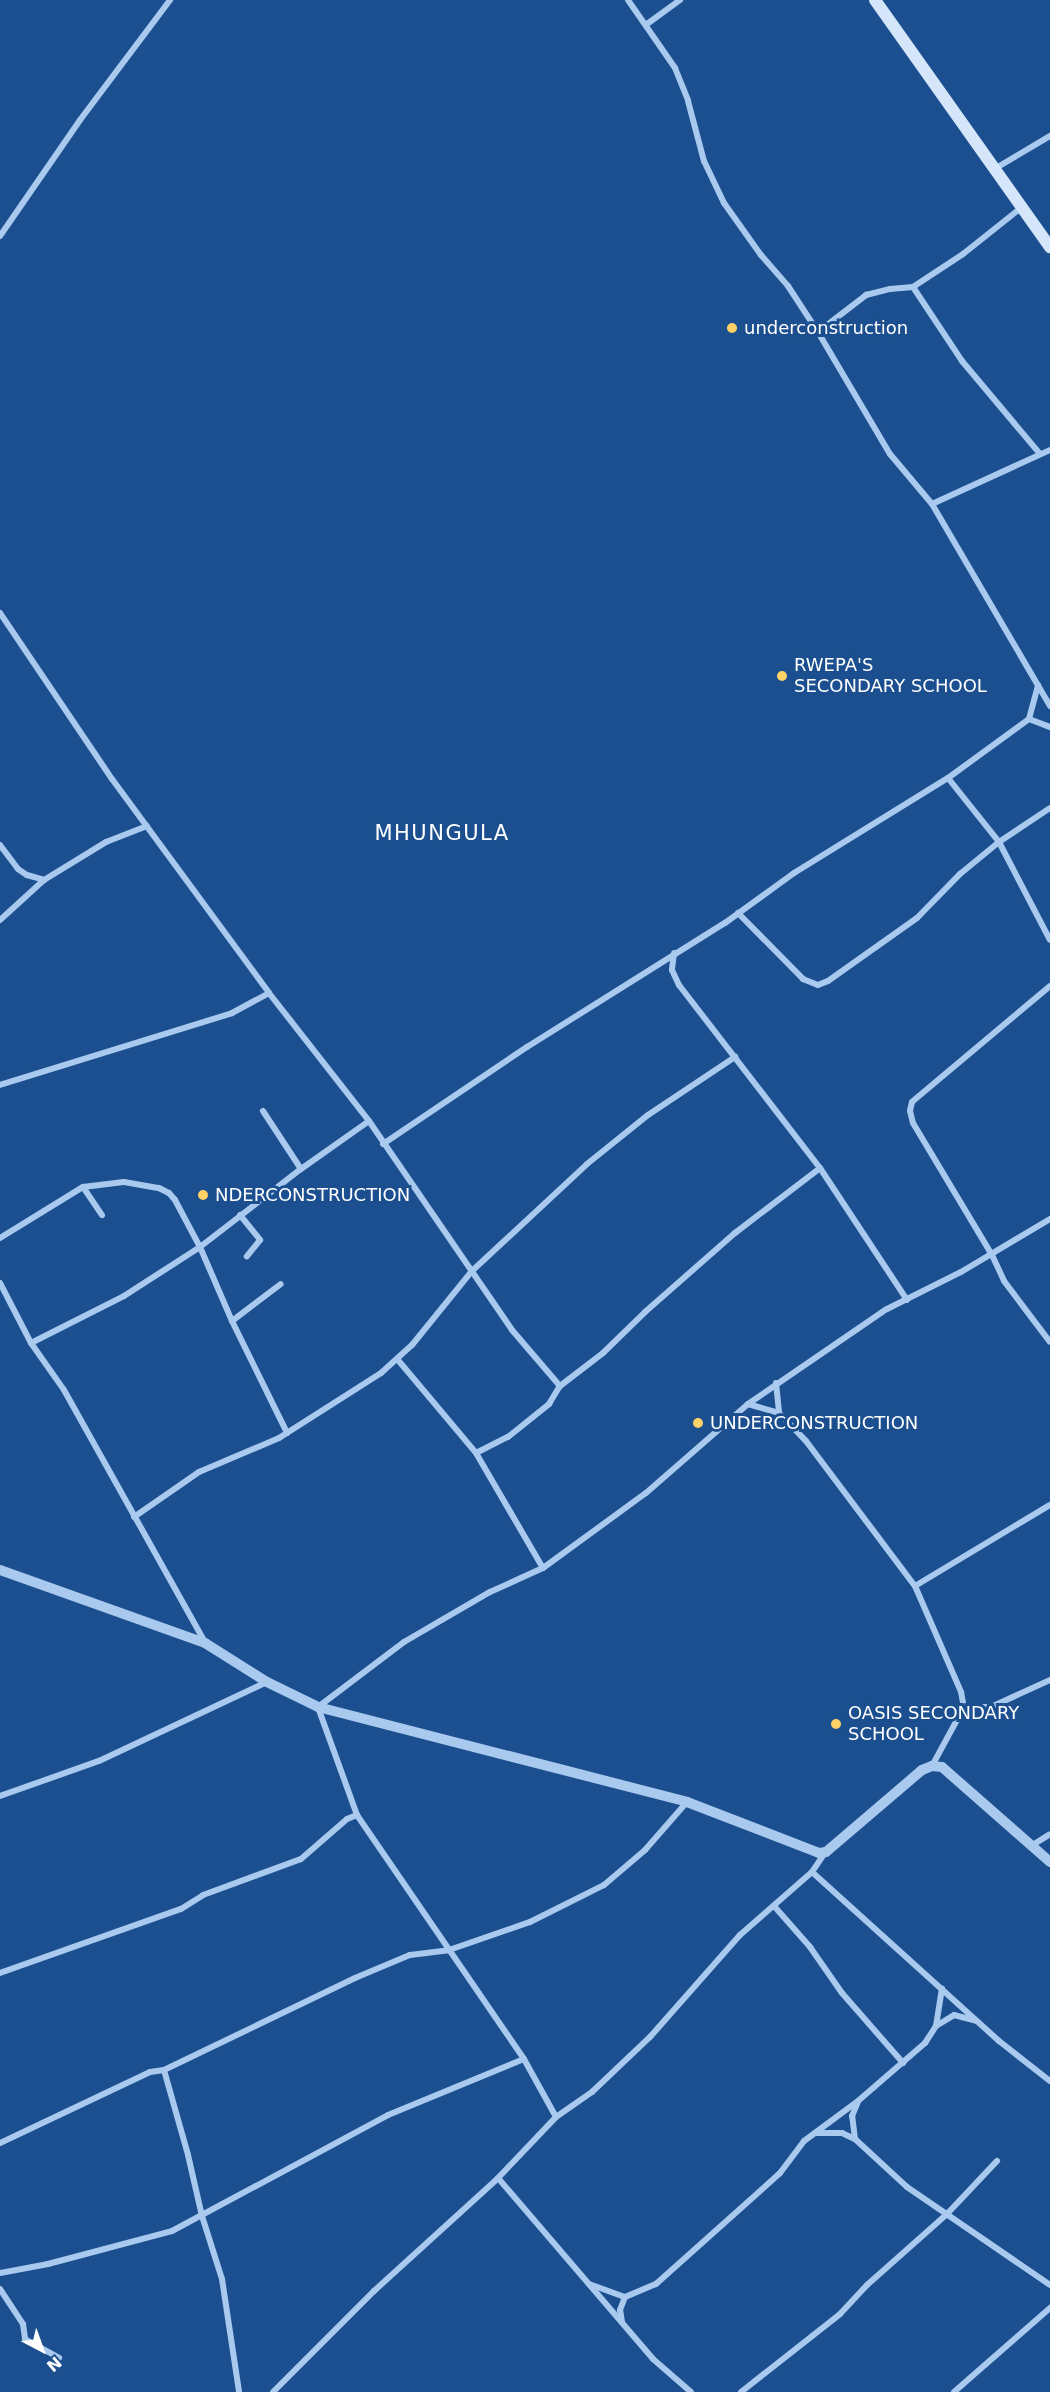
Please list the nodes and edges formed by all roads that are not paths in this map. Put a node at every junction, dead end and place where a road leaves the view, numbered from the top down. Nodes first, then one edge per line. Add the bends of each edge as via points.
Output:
1 (170, 0) edge
2 (628, 0) edge
3 (680, 0) edge
4 (875, 0) edge
5 (647, 24) junction
6 (1050, 136) edge
7 (996, 168) junction
8 (1022, 207) junction
9 (0, 236) edge
10 (1050, 247) edge
11 (913, 287) junction
12 (818, 332) junction
13 (1050, 450) edge
14 (1040, 454) junction
15 (932, 504) junction
16 (0, 612) edge
17 (1038, 685) junction
18 (1050, 706) edge
19 (1029, 719) junction
20 (1050, 727) edge
21 (948, 778) junction
22 (1050, 808) edge
23 (147, 826) junction
24 (999, 842) junction
25 (0, 845) edge
26 (44, 880) junction
27 (738, 913) junction
28 (0, 920) edge
29 (1050, 940) edge
30 (674, 953) junction
31 (1050, 986) edge
32 (269, 993) junction
33 (735, 1057) junction
34 (0, 1085) edge
35 (263, 1111) dead end
36 (369, 1121) junction
37 (383, 1144) junction
38 (820, 1168) junction
39 (301, 1169) junction
40 (83, 1187) junction
41 (102, 1215) dead end
42 (240, 1215) junction
43 (1050, 1220) edge
44 (0, 1238) edge
45 (200, 1247) junction
46 (992, 1255) junction
47 (247, 1256) dead end
48 (472, 1271) junction
49 (0, 1283) edge
50 (280, 1284) dead end
51 (907, 1300) junction
52 (232, 1321) junction
53 (1050, 1342) edge
54 (31, 1343) junction
55 (398, 1360) junction
56 (776, 1383) junction
57 (560, 1386) junction
58 (748, 1404) junction
59 (780, 1413) junction
60 (287, 1433) junction
61 (476, 1452) junction
62 (1050, 1504) edge
63 (134, 1516) junction
64 (543, 1568) junction
65 (0, 1570) edge
66 (915, 1586) junction
67 (205, 1643) junction
68 (1050, 1680) edge
69 (267, 1682) junction
70 (318, 1707) junction
71 (964, 1707) junction
72 (932, 1766) junction
73 (0, 1796) edge
74 (687, 1802) junction
75 (357, 1815) junction
76 (1050, 1834) edge
77 (1031, 1846) junction
78 (826, 1852) junction
79 (1050, 1862) edge
80 (812, 1872) junction
81 (774, 1906) junction
82 (449, 1950) junction
83 (0, 1972) edge
84 (942, 1988) junction
85 (979, 2022) junction
86 (936, 2026) junction
87 (524, 2059) junction
88 (903, 2063) junction
89 (164, 2070) junction
90 (1050, 2081) edge
91 (858, 2101) junction
92 (556, 2116) junction
93 (814, 2133) junction
94 (855, 2139) junction
95 (0, 2143) edge
96 (998, 2161) dead end
97 (498, 2178) junction
98 (947, 2214) junction
99 (202, 2216) junction
100 (0, 2273) edge
101 (589, 2284) junction
102 (1050, 2285) edge
103 (0, 2289) edge
104 (625, 2297) junction
105 (1050, 2308) edge
106 (622, 2324) junction
107 (59, 2358) dead end
108 (239, 2392) edge
109 (273, 2392) edge
110 (691, 2392) edge
111 (741, 2392) edge
112 (954, 2392) edge

1 - 9 street
2 - 5 street
3 - 5 street
4 - 7 main road
5 - 12 street via 675,68 704,161 724,203
6 - 7 street
7 - 8 main road
8 - 10 main road
8 - 11 street
11 - 12 street via 866,296
11 - 14 street via 962,361
12 - 15 street via 890,454
13 - 14 street
14 - 15 street
15 - 17 street
16 - 23 street
17 - 18 street
17 - 19 street
19 - 20 street
19 - 21 street
21 - 24 street
21 - 27 street via 794,873
22 - 24 street
23 - 26 street via 106,842
23 - 32 street
24 - 27 street via 960,874 917,918 818,985 803,979
24 - 29 street
25 - 26 street via 18,869
26 - 28 street
27 - 30 street
30 - 33 street via 672,970 679,985
30 - 37 street
31 - 46 street via 912,1102 910,1111 913,1123
32 - 34 street via 232,1013
32 - 36 street
33 - 38 street
33 - 48 street via 648,1115 587,1164
35 - 39 street
36 - 37 street
36 - 39 street
37 - 48 street
38 - 51 street
38 - 57 street via 735,1233 603,1353
39 - 42 street
40 - 41 street
40 - 44 street
40 - 45 street via 124,1182 169,1193
42 - 45 street
42 - 47 street via 260,1240
43 - 46 street
45 - 52 street
45 - 54 street via 124,1296
46 - 51 street
46 - 53 street via 1010,1289
48 - 55 street
48 - 57 street via 512,1330
49 - 54 street
50 - 52 street
51 - 56 street via 887,1309
52 - 60 street
54 - 63 street via 63,1390
55 - 60 street
55 - 61 street
56 - 58 street
56 - 59 street
57 - 61 street via 549,1404 513,1433
58 - 59 street
58 - 64 street via 646,1493
59 - 66 street via 806,1441
60 - 63 street via 200,1472
61 - 64 street
62 - 66 street
63 - 67 street
64 - 70 street via 490,1592 404,1642
65 - 67 street
66 - 71 street via 962,1692
67 - 69 street
68 - 71 street via 991,1707
69 - 70 street
69 - 73 street via 99,1761
70 - 74 street
70 - 75 street
71 - 72 street
72 - 77 street via 950,1772
72 - 78 street via 912,1777
74 - 78 street via 814,1852
74 - 82 street via 645,1850 604,1885 530,1922
75 - 82 street
75 - 83 street via 347,1819 301,1859 203,1895 181,1909
76 - 77 street
77 - 79 street
78 - 80 street
80 - 81 street
80 - 84 street
81 - 88 street via 870,2028
81 - 92 street via 740,1935 650,2037 592,2092
82 - 87 street
82 - 89 street via 410,1956 355,1978
84 - 85 street
84 - 86 street
85 - 86 street via 954,2015
85 - 90 street
86 - 88 street via 925,2043
87 - 92 street
87 - 99 street via 388,2115
88 - 91 street
89 - 95 street via 150,2072
89 - 99 street
91 - 93 street
91 - 94 street via 852,2116
92 - 97 street
93 - 94 street via 842,2133
93 - 104 street via 780,2173 656,2283
94 - 98 street via 907,2187
96 - 98 street
97 - 101 street
97 - 109 street via 374,2291
98 - 102 street
98 - 111 street via 840,2314
99 - 100 street via 172,2231
99 - 108 street via 222,2278
101 - 104 street
101 - 106 street
103 - 107 street via 23,2324 25,2339
104 - 106 street via 620,2310
105 - 112 street
106 - 110 street via 653,2359

